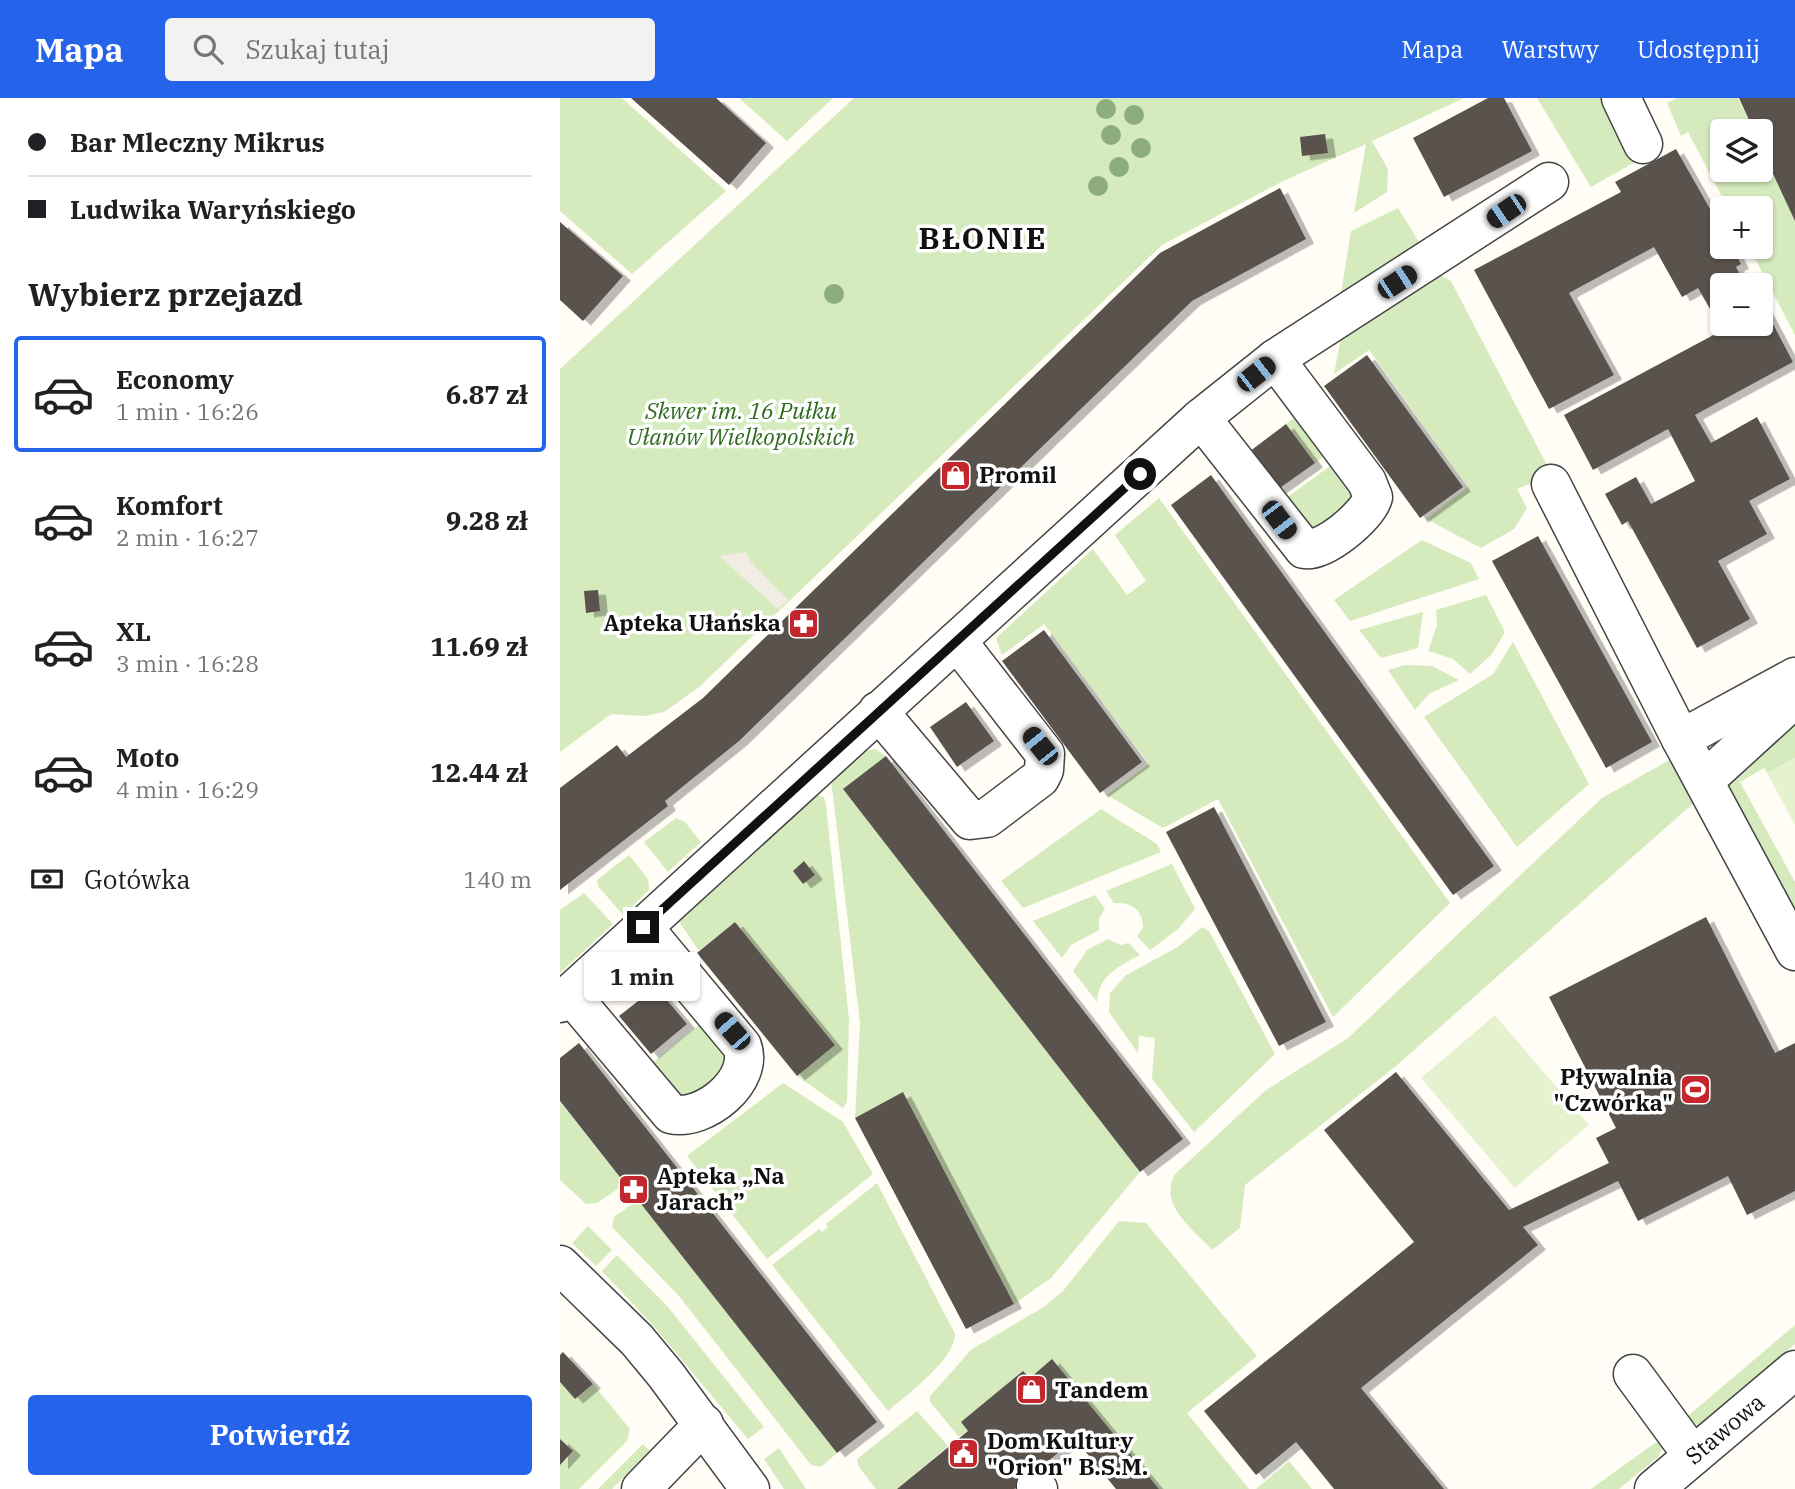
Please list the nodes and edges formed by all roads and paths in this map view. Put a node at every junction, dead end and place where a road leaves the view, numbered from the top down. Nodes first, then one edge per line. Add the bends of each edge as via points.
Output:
1 (1621, 98) edge
2 (1643, 144) dead end
3 (1549, 183) dead end
4 (1275, 359) junction
5 (1201, 418) junction
6 (1551, 484) dead end
7 (957, 642) junction
8 (1795, 677) edge
9 (1795, 698) edge
10 (878, 711) junction
11 (1681, 739) junction
12 (1705, 780) junction
13 (643, 927) junction
14 (1795, 951) edge
15 (565, 998) edge
16 (560, 1265) edge
17 (1795, 1370) edge
18 (1633, 1374) dead end
19 (704, 1424) junction
20 (1693, 1456) junction
21 (641, 1489) edge
22 (750, 1489) edge
23 (1654, 1489) edge

1 - 2 street
3 - 4 street
4 - 5 street
4 - 5 street via 1371,489 1370,506 1354,522 1321,547 1304,549
5 - 7 street
6 - 11 street
7 - 10 street
7 - 10 street via 1045,754 1040,778 987,818 970,820
8 - 11 street
9 - 12 street
10 - 13 street
11 - 12 street
12 - 14 street
13 - 15 street
13 - 15 street via 743,1046 745,1065 734,1085 702,1110 681,1117 671,1114
16 - 19 street via 637,1340
17 - 20 street, Stawowa
18 - 20 street
19 - 21 street
19 - 22 street
20 - 23 street, Stawowa

